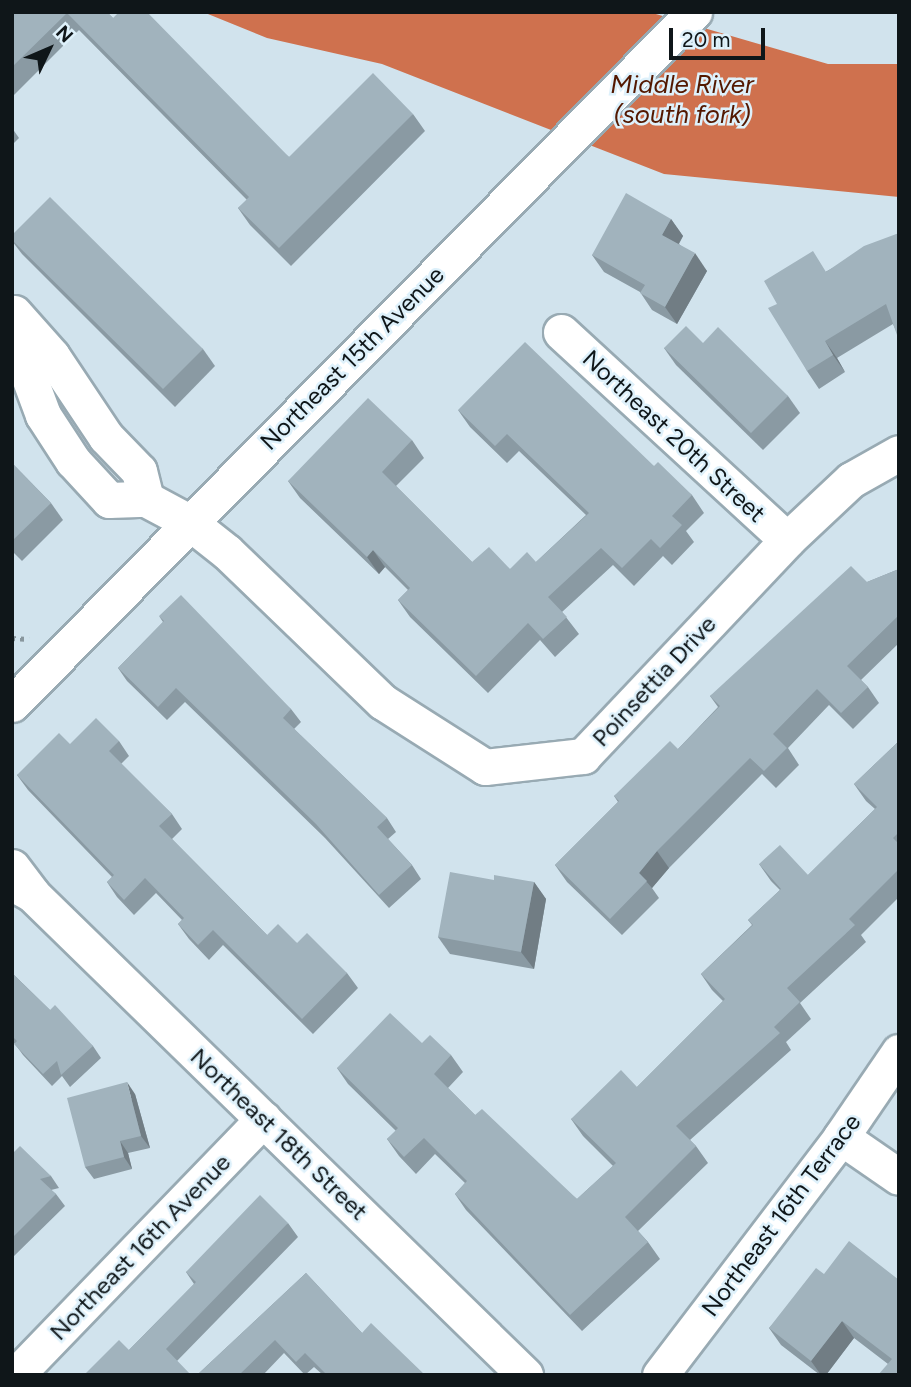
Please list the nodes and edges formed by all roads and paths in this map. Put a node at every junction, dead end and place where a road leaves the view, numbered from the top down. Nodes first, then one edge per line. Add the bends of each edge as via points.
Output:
1 (694, 12) edge
2 (14, 313) edge
3 (561, 332) dead end
4 (899, 453) edge
5 (189, 522) junction
6 (787, 540) junction
7 (12, 704) edge
8 (19, 882) edge
9 (899, 1052) edge
10 (263, 1119) junction
11 (841, 1137) junction
12 (899, 1177) edge
13 (16, 1375) edge
14 (525, 1375) edge
15 (660, 1375) edge

1 - 5 street, Northeast 15th Avenue
2 - 5 street, Poinsettia Drive via 20,353 43,415 73,461 110,500 146,499
3 - 6 street, Northeast 20th Street
4 - 6 street, Poinsettia Drive via 851,480
5 - 6 street, Poinsettia Drive via 228,552 383,702 485,767 583,756
5 - 7 street, Northeast 15th Avenue
8 - 10 street, Northeast 18th Street
9 - 11 street, Northeast 16th Terrace
10 - 13 street, Northeast 16th Avenue
10 - 14 street, Northeast 18th Street
11 - 12 street
11 - 15 street, Northeast 16th Terrace

